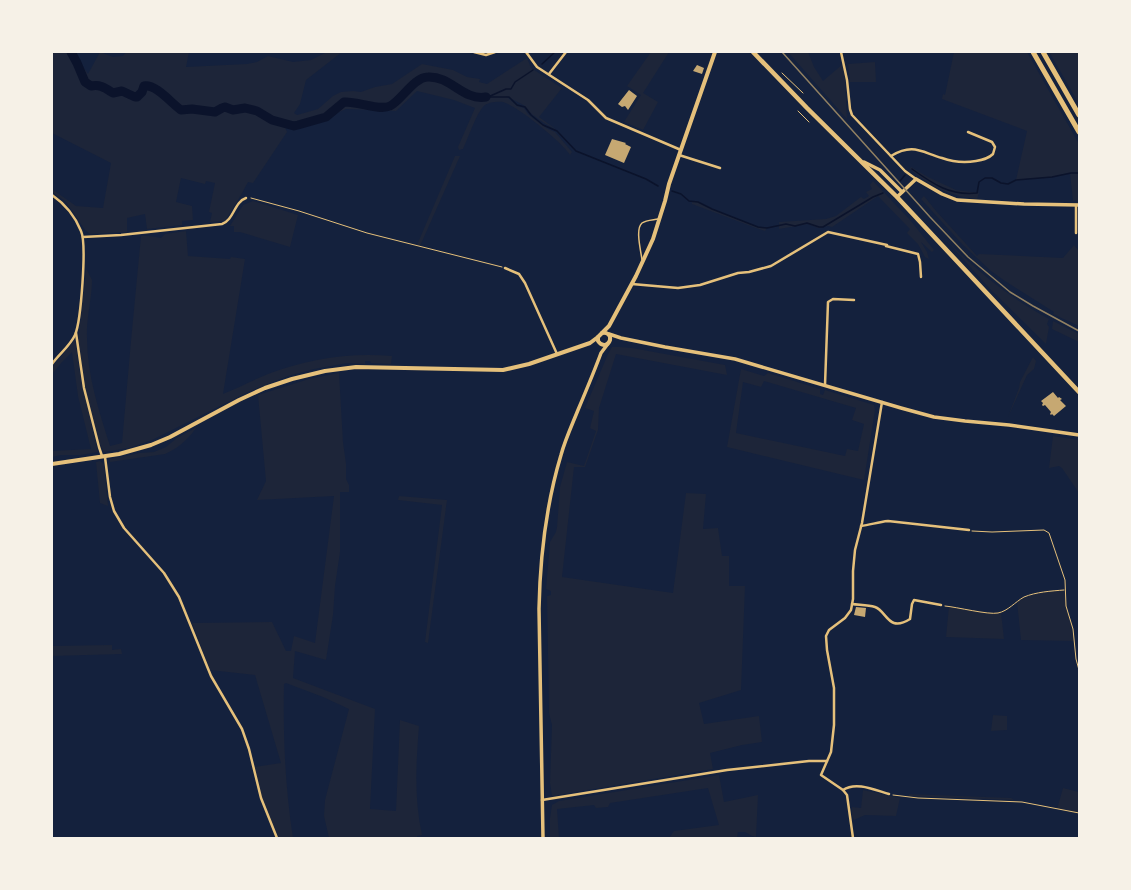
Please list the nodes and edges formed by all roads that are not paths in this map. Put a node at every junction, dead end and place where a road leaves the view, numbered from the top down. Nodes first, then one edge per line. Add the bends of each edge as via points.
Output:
1 (474, 52) edge
2 (495, 52) edge
3 (526, 52) edge
4 (566, 52) edge
5 (715, 52) edge
6 (753, 52) edge
7 (841, 52) edge
8 (1033, 52) edge
9 (1043, 52) edge
10 (548, 74) junction
11 (1079, 115) edge
12 (968, 132) dead end
13 (1079, 132) edge
14 (680, 153) junction
15 (891, 156) junction
16 (862, 162) junction
17 (720, 168) dead end
18 (916, 179) junction
19 (902, 192) junction
20 (52, 196) edge
21 (897, 196) junction
22 (246, 198) road end
23 (1077, 205) edge
24 (659, 219) junction
25 (1076, 233) dead end
26 (83, 237) junction
27 (642, 262) junction
28 (505, 268) road end
29 (921, 277) dead end
30 (632, 284) junction
31 (854, 300) dead end
32 (609, 326) junction
33 (76, 333) junction
34 (608, 334) junction
35 (600, 335) junction
36 (621, 338) junction
37 (590, 342) junction
38 (600, 343) junction
39 (608, 343) junction
40 (601, 353) junction
41 (557, 354) junction
42 (52, 364) edge
43 (825, 386) junction
44 (1079, 392) edge
45 (882, 402) junction
46 (1079, 435) edge
47 (104, 456) junction
48 (52, 464) edge
49 (861, 526) junction
50 (969, 530) road end
51 (852, 604) junction
52 (941, 605) road end
53 (826, 761) junction
54 (843, 790) junction
55 (889, 794) road end
56 (542, 800) junction
57 (277, 838) edge
58 (543, 838) edge
59 (853, 838) edge

1 - 2 street via 486,55
3 - 10 street via 535,64
4 - 10 street
5 - 14 main road
6 - 16 main road
7 - 15 street via 852,115
8 - 13 highway
9 - 11 highway
10 - 14 street via 588,100 606,118
12 - 15 street via 992,142 995,148 993,154 986,159 960,162 916,149 901,151
14 - 17 street
14 - 24 main road
15 - 18 street
16 - 19 street via 880,170
16 - 21 main road
18 - 19 street
18 - 23 street via 957,200
19 - 21 street
20 - 26 street via 63,203 82,231
21 - 44 main road
22 - 26 street via 241,200 229,219 222,224
23 - 25 street
24 - 27 main road
24 - 27 lane via 643,222 640,227
26 - 33 street via 82,289
27 - 30 main road
28 - 41 street via 519,274 525,283
29 - 30 street via 918,254 828,232 771,266 738,272 700,285 678,288
30 - 32 main road
31 - 43 street via 833,299 828,302
32 - 34 main road
32 - 35 main road
33 - 42 street
33 - 47 street via 84,388
34 - 35 main road
34 - 36 street
34 - 39 main road
35 - 37 main road
35 - 38 main road
36 - 39 street
36 - 43 street via 735,358
37 - 38 main road
37 - 41 main road
38 - 39 main road
38 - 40 street
39 - 40 street
40 - 56 street via 561,454 543,543 539,604
41 - 47 main road via 524,366 503,370 356,367 325,370 265,388 151,445
43 - 45 street
45 - 46 street via 934,417
45 - 49 street
47 - 48 main road
47 - 57 street via 114,511 124,528 164,573 179,597 211,676 242,729 259,793
49 - 50 street via 888,520
49 - 51 street via 853,564
51 - 52 street via 875,607 890,622 896,623 910,619 914,600
51 - 53 street via 850,612 829,630 825,642 835,694 831,752
53 - 54 street via 822,776
53 - 56 street via 726,770
54 - 55 street via 856,785
54 - 59 street via 848,799
56 - 58 street

